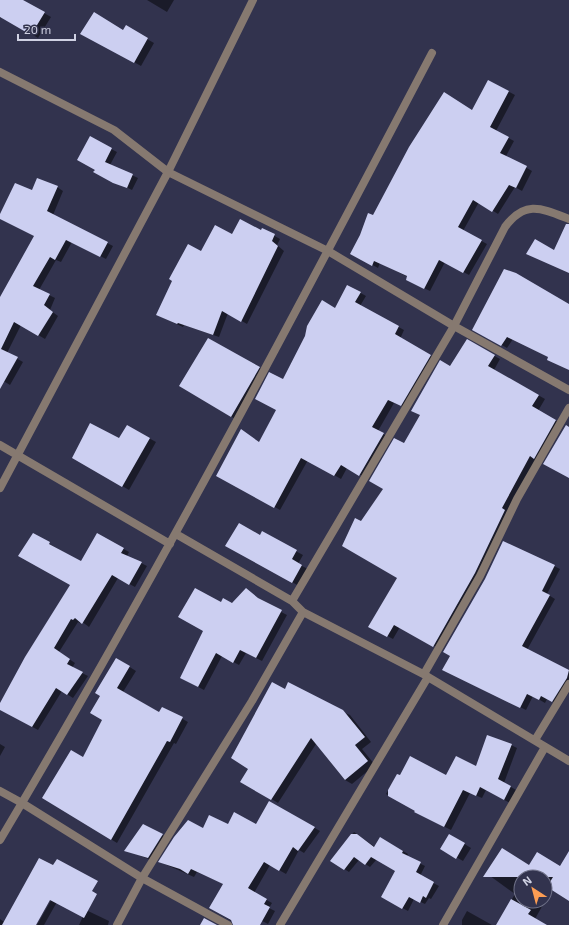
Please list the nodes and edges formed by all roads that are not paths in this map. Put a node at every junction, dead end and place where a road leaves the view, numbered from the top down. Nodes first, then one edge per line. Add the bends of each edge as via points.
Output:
1 (253, 0) edge
2 (432, 53) dead end
3 (0, 72) edge
4 (168, 172) junction
5 (569, 219) edge
6 (328, 251) junction
7 (454, 326) junction
8 (569, 390) edge
9 (569, 408) edge
10 (0, 445) edge
11 (19, 455) junction
12 (0, 488) edge
13 (176, 534) junction
14 (170, 544) junction
15 (292, 602) junction
16 (303, 612) junction
17 (426, 676) junction
18 (569, 684) edge
19 (535, 740) junction
20 (545, 747) junction
21 (569, 761) edge
22 (0, 791) edge
23 (22, 802) junction
24 (0, 840) edge
25 (142, 878) junction
26 (117, 925) edge
27 (228, 925) edge
28 (280, 925) edge
29 (443, 925) edge

1 - 4 street
2 - 6 street
3 - 4 street via 114,130
4 - 6 street
4 - 11 street
5 - 7 street via 534,208 522,210 512,217
6 - 7 street
6 - 13 street
7 - 8 street
7 - 15 street
9 - 17 street via 517,499 480,576
10 - 11 street
11 - 12 street
11 - 14 street
13 - 14 street
13 - 15 street
14 - 23 street
15 - 16 street
16 - 17 street
16 - 25 street via 252,701
17 - 19 street
17 - 28 street
18 - 19 street
19 - 20 street
20 - 21 street
20 - 29 street
22 - 23 street
23 - 24 street
23 - 25 street
25 - 26 street
25 - 27 street

